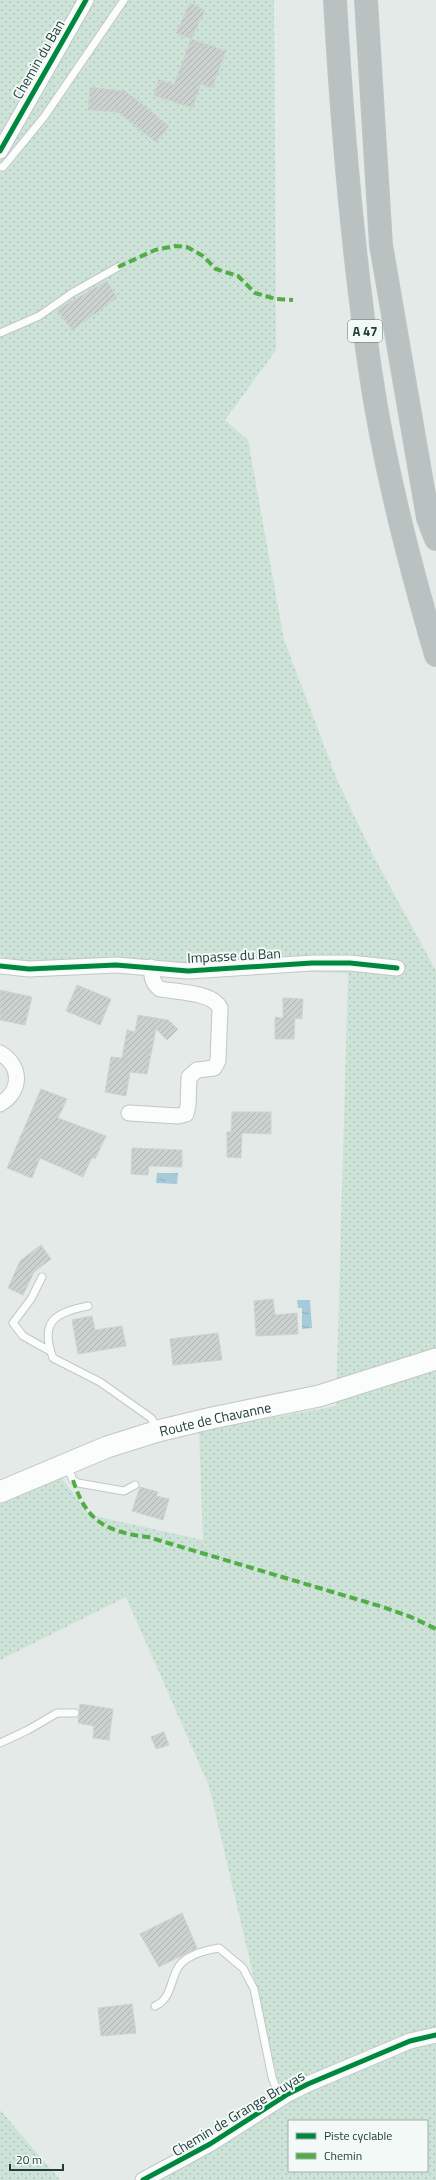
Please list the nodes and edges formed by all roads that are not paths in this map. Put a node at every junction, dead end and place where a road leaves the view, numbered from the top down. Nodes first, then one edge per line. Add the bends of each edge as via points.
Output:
1 (86, 0) edge
2 (124, 0) edge
3 (335, 0) edge
4 (366, 0) edge
5 (0, 151) edge
6 (0, 167) edge
7 (118, 267) dead end
8 (0, 333) edge
9 (436, 539) edge
10 (436, 655) edge
11 (0, 966) edge
12 (151, 967) junction
13 (397, 968) dead end
14 (0, 1053) edge
15 (0, 1104) edge
16 (129, 1113) dead end
17 (42, 1277) dead end
18 (88, 1306) dead end
19 (50, 1351) junction
20 (436, 1359) edge
21 (158, 1431) junction
22 (66, 1464) junction
23 (135, 1485) dead end
24 (0, 1492) edge
25 (75, 1713) dead end
26 (0, 1743) edge
27 (155, 2006) dead end
28 (436, 2035) edge
29 (280, 2099) junction
30 (143, 2180) edge

1 - 5 street, Chemin du Ban
2 - 6 lane via 44,118 3,167
3 - 10 highway, A 47 via 350,222 370,370 407,554
4 - 9 highway, A 47 via 381,245 428,518
7 - 8 lane via 72,293 39,316
11 - 12 street, Impasse du Ban via 29,970 116,965
12 - 13 street, Impasse du Ban via 188,971 350,963
12 - 16 street via 154,985 160,989 209,997 217,1002 220,1008 218,1061 214,1068 196,1070 189,1077 186,1114 178,1116
14 - 15 street via 8,1058 17,1074 14,1092
17 - 19 lane via 31,1299 13,1322 23,1336
18 - 19 lane via 63,1312 53,1321 49,1330
19 - 21 lane via 53,1358 89,1375 150,1418 155,1422
20 - 21 main road, Route de Chavanne via 319,1396
21 - 22 main road, Route de Chavanne via 107,1447
22 - 23 lane via 73,1480 78,1483 124,1491
22 - 24 main road, Route de Chavanne
25 - 26 lane via 57,1713
27 - 29 lane via 166,1997 180,1964 208,1949 219,1948 230,1955 243,1968 254,1989 271,2070
28 - 29 street, Chemin de Grange Bruyas via 410,2041 308,2084
29 - 30 street, Chemin de Grange Bruyas via 210,2144

